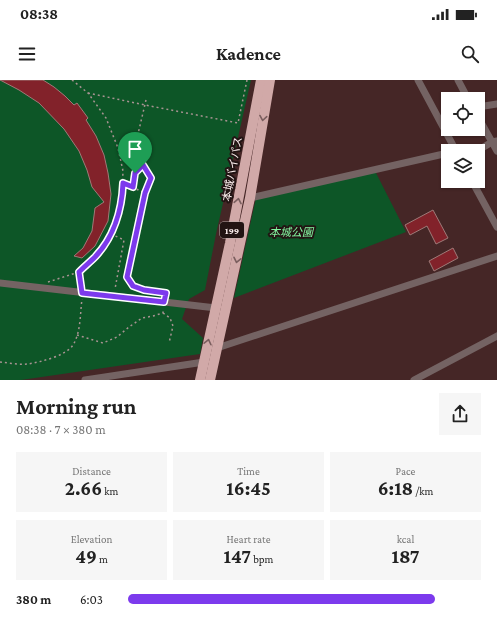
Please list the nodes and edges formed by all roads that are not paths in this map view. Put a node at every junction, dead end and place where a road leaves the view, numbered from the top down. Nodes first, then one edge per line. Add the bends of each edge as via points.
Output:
1 (261, 80) edge
2 (270, 80) edge
3 (418, 80) edge
4 (458, 80) edge
5 (464, 92) edge
6 (497, 104) edge
7 (485, 106) edge
8 (485, 128) edge
9 (494, 141) edge
10 (452, 144) edge
11 (485, 146) edge
12 (497, 151) edge
13 (441, 155) edge
14 (476, 188) edge
15 (250, 198) junction
16 (497, 227) edge
17 (497, 256) edge
18 (0, 283) edge
19 (216, 308) junction
20 (497, 336) edge
21 (217, 348) junction
22 (204, 362) junction
23 (132, 376) edge
24 (85, 380) edge
25 (200, 380) edge
26 (210, 380) edge
27 (414, 380) edge

19 -> 1 highway, 本城バイパス / 199
2 -> 15 highway, 本城バイパス / 199
3 - 10 street
4 - 5 street
6 - 7 street
8 - 9 street
9 - 11 street
9 - 12 street
13 - 15 street
14 - 16 street
15 -> 21 highway, 本城バイパス / 199
17 - 21 street
18 - 19 street
22 -> 19 highway, 本城バイパス / 199
20 - 27 street
21 - 26 highway, 本城バイパス / 199
22 - 23 street
22 - 25 highway, 本城バイパス / 199
23 - 24 street

